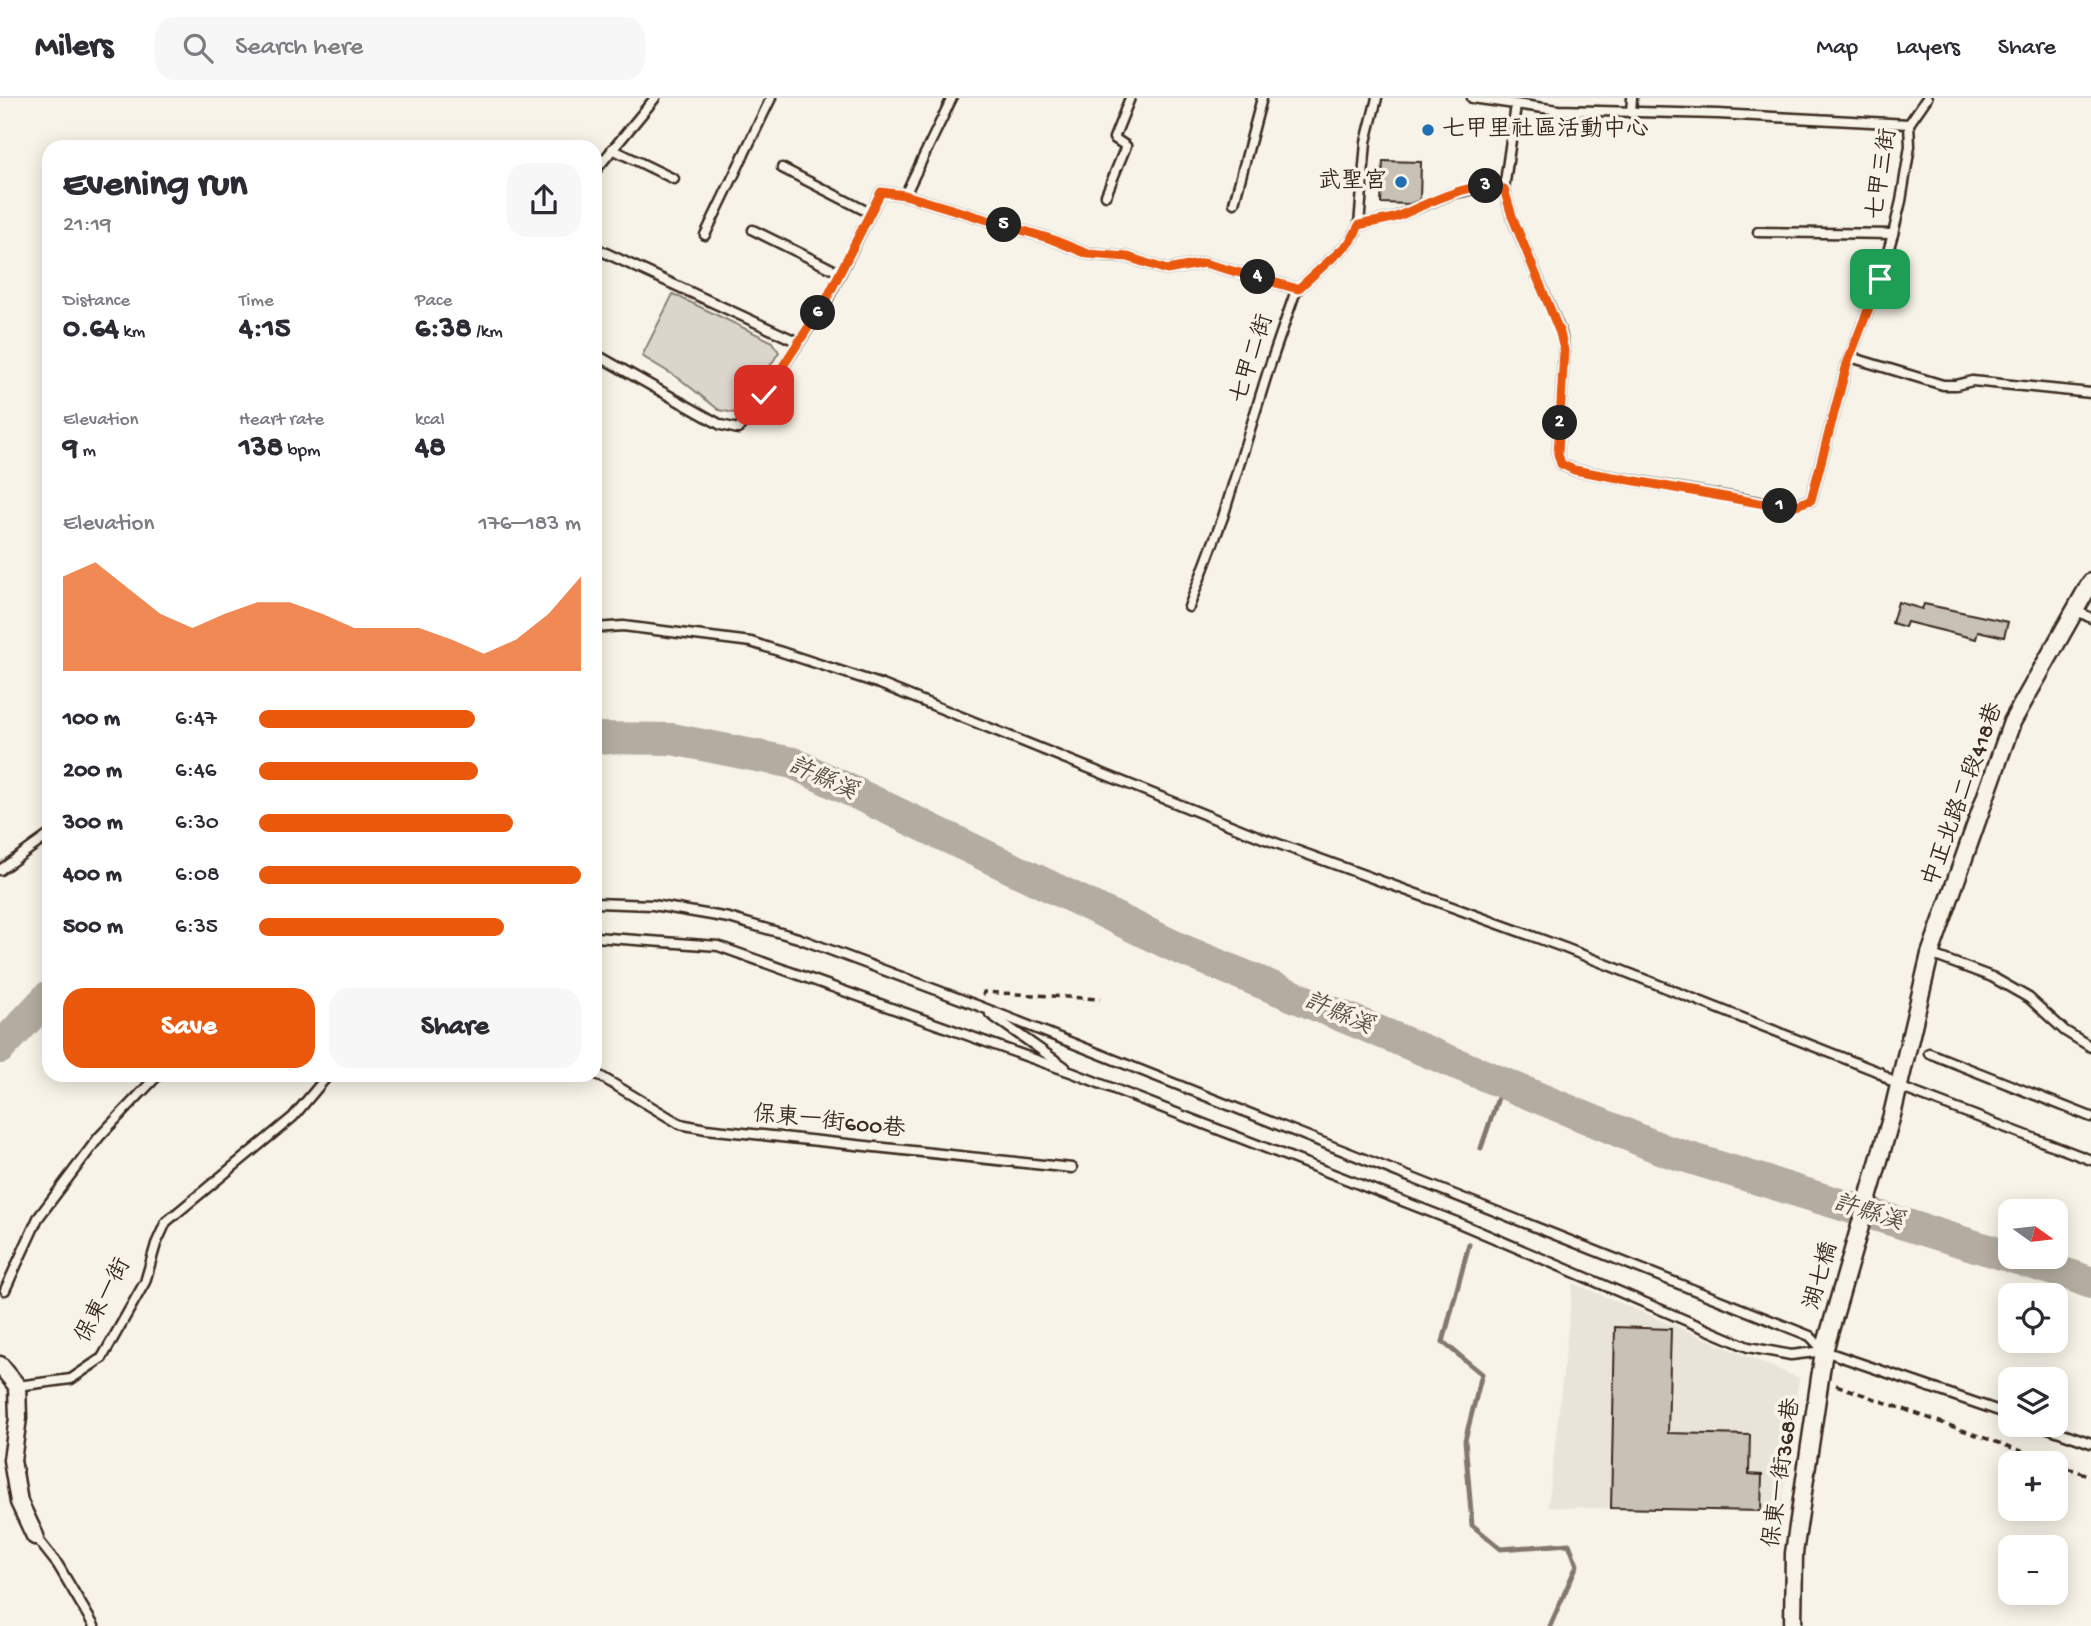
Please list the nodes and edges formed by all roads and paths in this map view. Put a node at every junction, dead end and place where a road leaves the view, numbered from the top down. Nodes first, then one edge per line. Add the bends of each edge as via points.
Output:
1 (655, 98) edge
2 (771, 98) edge
3 (953, 98) edge
4 (1130, 98) edge
5 (1262, 98) edge
6 (1377, 98) edge
7 (1472, 98) edge
8 (1632, 98) edge
9 (1927, 98) edge
10 (1516, 105) junction
11 (1631, 113) junction
12 (1909, 124) junction
13 (612, 149) junction
14 (602, 162) edge
15 (782, 168) dead end
16 (674, 178) dead end
17 (1504, 189) junction
18 (905, 195) junction
19 (1106, 195) dead end
20 (1234, 203) dead end
21 (870, 213) junction
22 (1359, 225) junction
23 (753, 230) dead end
24 (1758, 232) dead end
25 (1893, 234) junction
26 (705, 235) dead end
27 (602, 251) edge
28 (840, 273) junction
29 (1298, 289) junction
30 (798, 342) junction
31 (1850, 357) junction
32 (602, 358) edge
33 (2091, 393) edge
34 (2091, 582) edge
35 (1189, 607) dead end
36 (2075, 610) junction
37 (2091, 618) edge
38 (602, 628) edge
39 (42, 840) edge
40 (0, 870) edge
41 (602, 903) edge
42 (602, 938) edge
43 (1930, 954) junction
44 (1100, 999) dead end
45 (979, 1006) junction
46 (2091, 1047) edge
47 (1929, 1053) dead end
48 (1073, 1073) junction
49 (602, 1077) edge
50 (151, 1082) edge
51 (322, 1082) edge
52 (1899, 1087) junction
53 (2091, 1117) edge
54 (2091, 1160) edge
55 (1072, 1168) dead end
56 (5, 1290) dead end
57 (1830, 1328) joint
58 (1825, 1351) junction
59 (0, 1365) edge
60 (1833, 1384) dead end
61 (18, 1386) junction
62 (1998, 1411) edge
63 (2068, 1435) edge
64 (2091, 1443) edge
65 (2021, 1451) edge
66 (2068, 1468) edge
67 (2091, 1476) edge
68 (36, 1536) joint
69 (94, 1626) edge
70 (1793, 1626) edge

1 - 13 lane
2 - 26 lane
3 - 18 lane
4 - 19 lane via 1115,138 1126,146
5 - 20 lane
6 - 22 lane via 1366,142
7 - 10 lane
8 - 11 lane
9 - 12 lane, 七甲三街
10 - 11 lane
10 - 17 lane
11 - 12 lane
12 - 25 lane, 七甲三街 via 1910,146
13 - 14 lane
13 - 16 lane
15 - 21 lane
17 - 22 lane via 1493,185 1451,194 1393,218
17 - 31 lane, 七甲三街 via 1564,350 1561,464 1787,508 1811,500
18 - 21 lane via 881,192
18 - 29 lane via 1088,254 1128,257 1167,270 1204,263
21 - 28 lane
22 - 29 lane, 七甲二街 via 1351,241
23 - 28 lane
24 - 25 lane
25 - 31 lane, 七甲三街
27 - 30 lane
28 - 30 lane
29 - 35 lane, 七甲二街
30 - 32 lane via 738,429 721,425
31 - 33 lane via 1943,385 1972,382
34 - 36 street, 中正北路二段418巷
36 - 37 lane
36 - 43 street, 中正北路二段418巷 via 2012,722
38 - 52 lane via 623,626 751,642 880,684 1265,839 1565,948 1816,1047 1879,1072
39 - 40 lane
41 - 45 lane via 653,905 729,918 798,938
42 - 48 lane via 718,946
43 - 46 lane via 1992,977 2029,998 2065,1031
43 - 52 street
44 - 45 path via 984,992
45 - 48 lane
45 - 58 lane via 1700,1291 1810,1336
47 - 53 lane
48 - 58 lane via 1459,1223 1748,1347 1791,1355
49 - 55 lane, 保東一街600巷 via 680,1124
50 - 56 lane via 99,1137 38,1217
51 - 61 lane, 保東一街 via 293,1116 166,1222 145,1282 102,1358 71,1379
52 - 54 lane
52 - 57 street, 湖七橋
57 - 58 street, 保東一街368巷
58 - 62 lane
58 - 70 street, 保東一街368巷 via 1794,1553
59 - 61 street
60 - 65 path
61 - 68 street via 12,1460 19,1502
63 - 64 lane
66 - 67 path
68 - 69 lane

